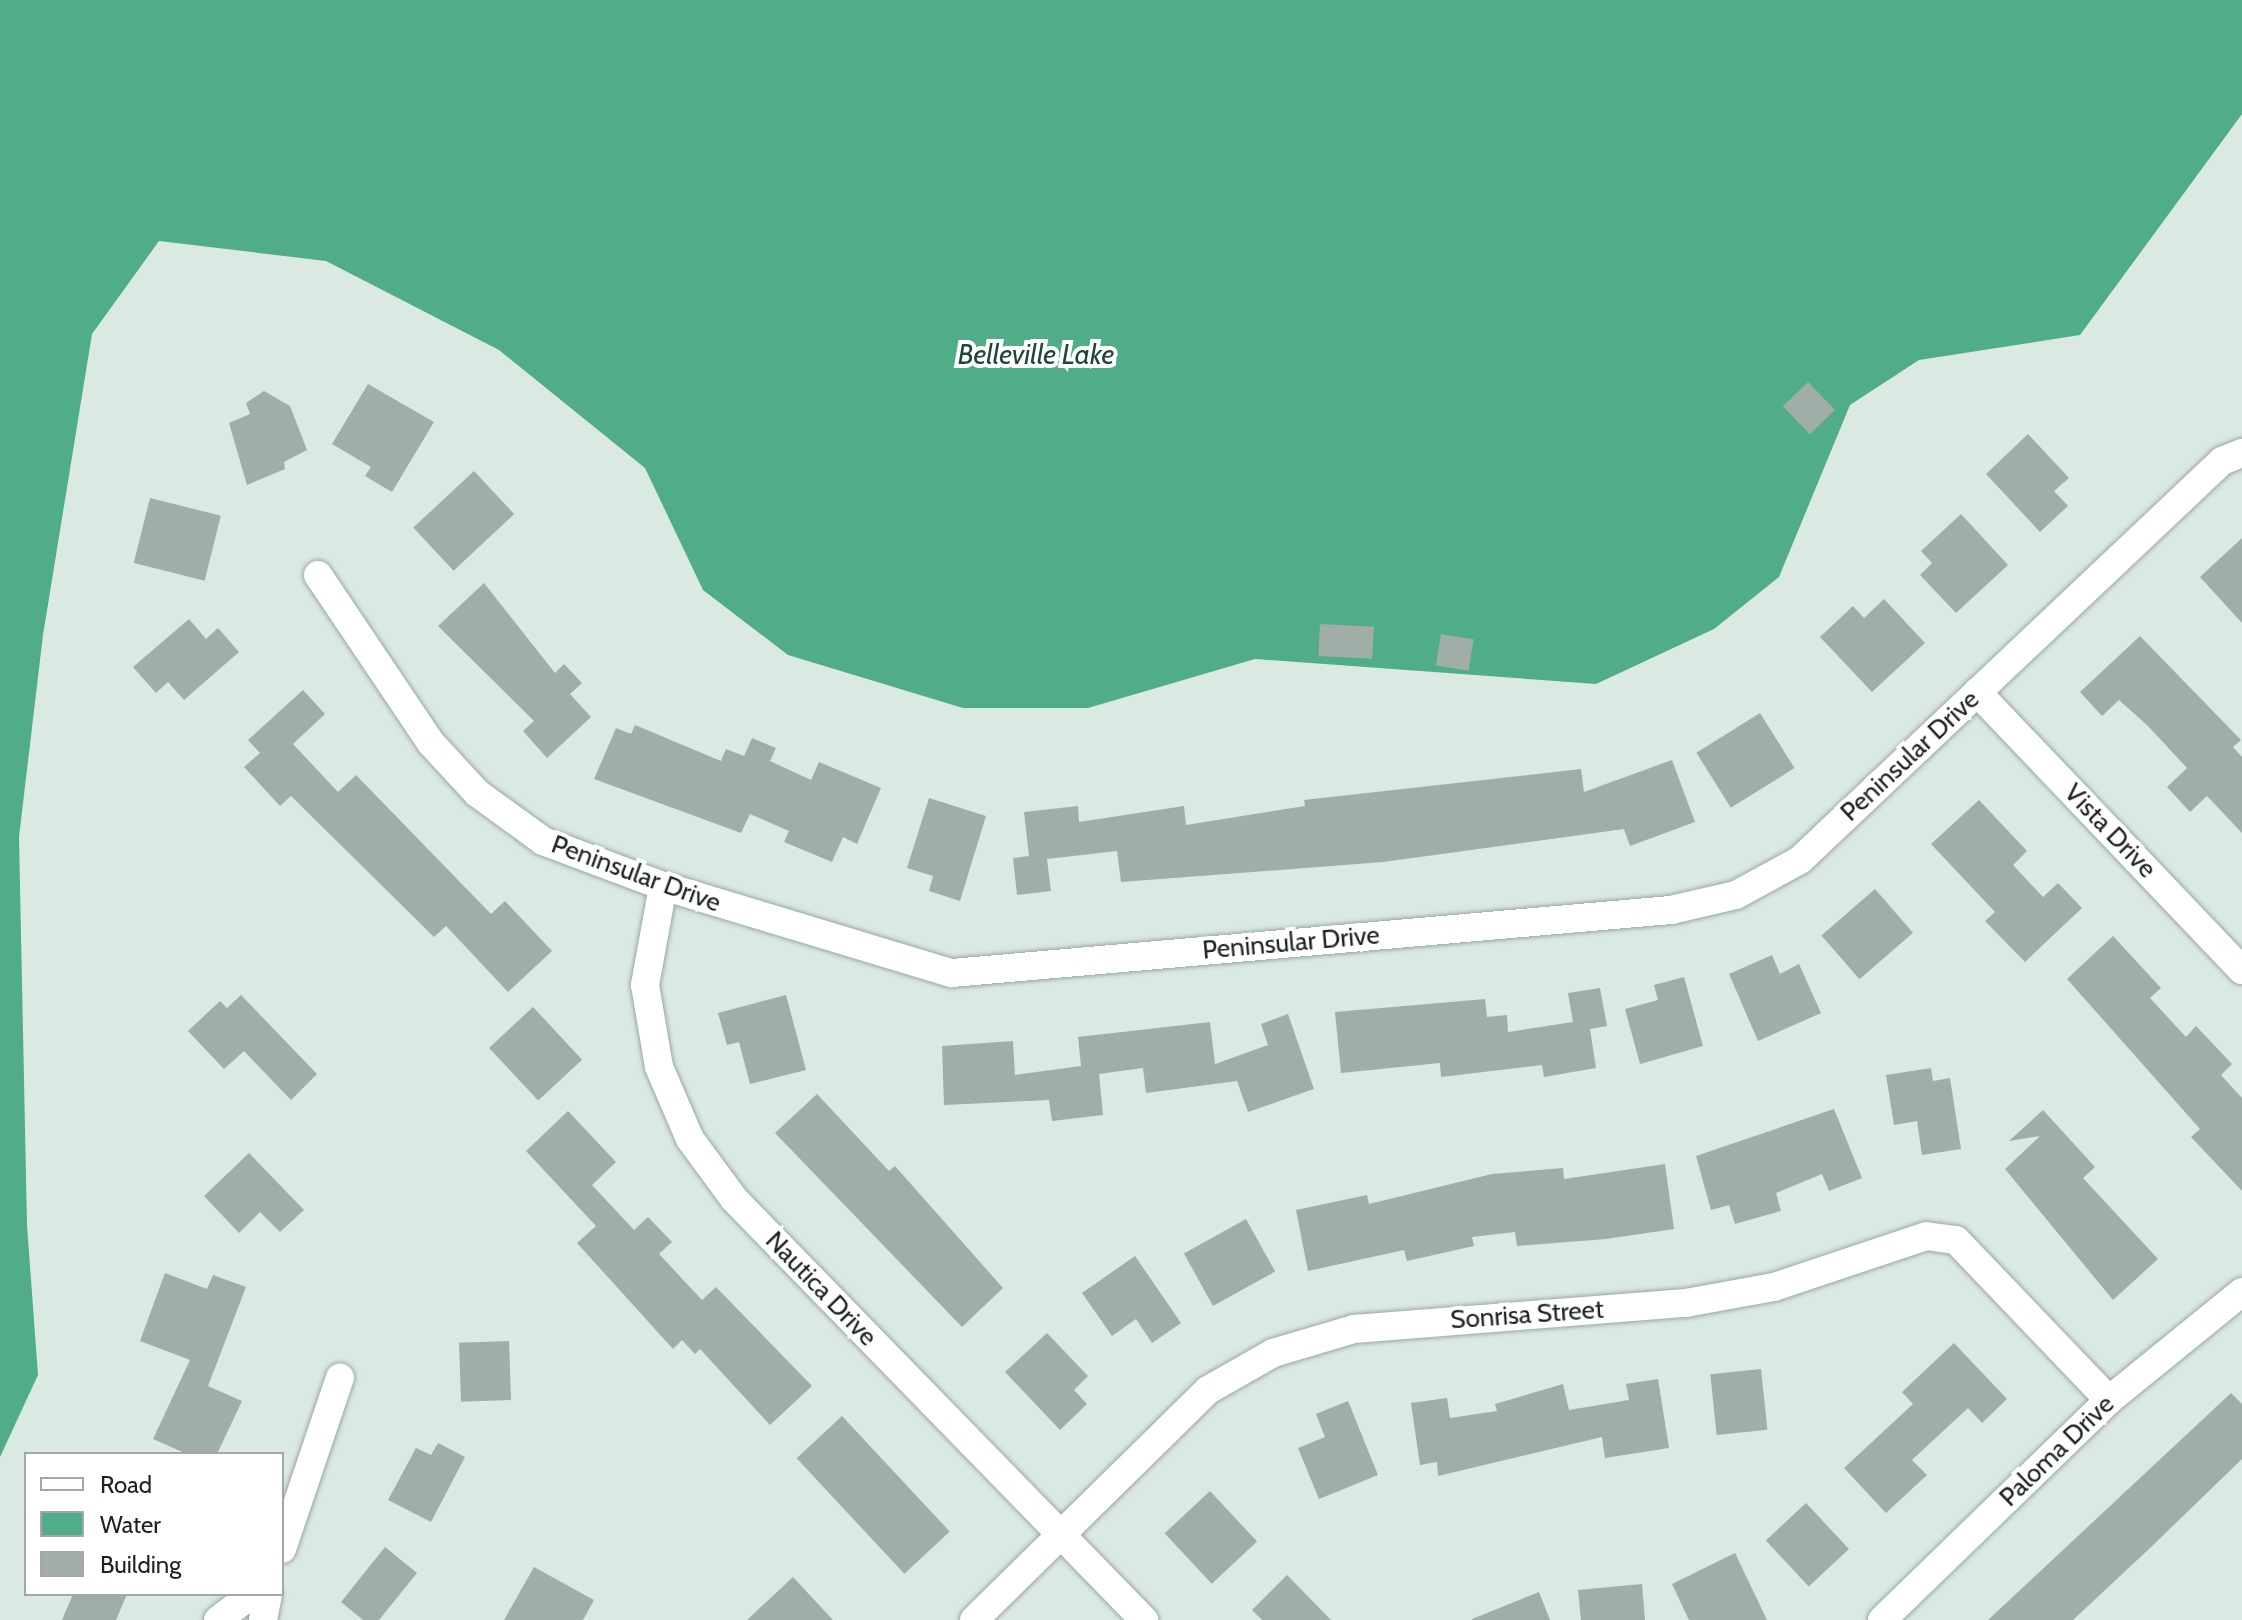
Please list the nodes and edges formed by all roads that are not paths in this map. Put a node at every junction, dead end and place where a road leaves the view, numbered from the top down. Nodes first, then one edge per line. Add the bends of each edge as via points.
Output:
1 (2242, 453) edge
2 (318, 575) dead end
3 (1977, 692) junction
4 (663, 886) junction
5 (2242, 970) edge
6 (2242, 1292) edge
7 (340, 1378) dead end
8 (2109, 1400) junction
9 (1059, 1532) junction
10 (284, 1543) edge
11 (249, 1596) edge
12 (268, 1596) edge
13 (218, 1620) edge
14 (263, 1620) edge
15 (974, 1620) edge
16 (1144, 1620) edge
17 (1882, 1620) edge

1 - 3 street, Peninsular Drive via 2222,461
2 - 4 street, Peninsular Drive via 431,743 477,793 543,841
3 - 4 street, Peninsular Drive via 1800,860 1736,895 1671,910 952,973
3 - 5 street, Vista Drive
4 - 9 street, Nautica Drive via 645,985 659,1067 690,1139 734,1199
6 - 8 street, Paloma Drive
7 - 10 street
8 - 9 street, Sonrisa Street via 1956,1240 1926,1236 1774,1287 1686,1303 1354,1329 1273,1353 1208,1390
8 - 17 street, Paloma Drive
9 - 15 street, Sonrisa Street
9 - 16 street, Nautica Drive
11 - 13 street
12 - 14 street

